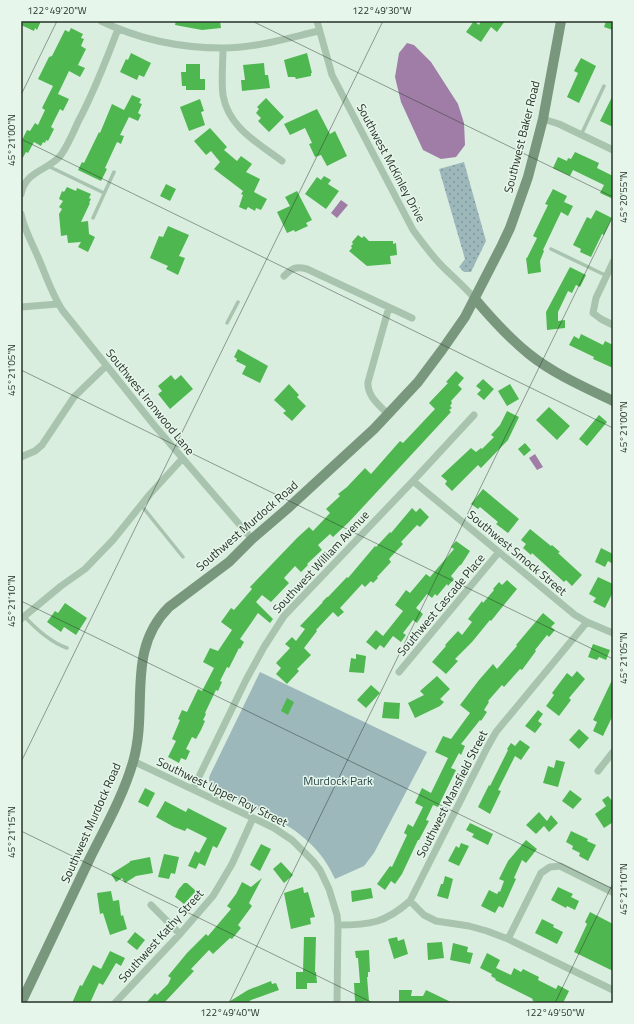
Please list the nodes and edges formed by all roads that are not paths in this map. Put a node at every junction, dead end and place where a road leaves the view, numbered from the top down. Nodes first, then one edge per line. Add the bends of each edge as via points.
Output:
1 (100, 21) edge
2 (317, 21) edge
3 (561, 21) edge
4 (118, 29) junction
5 (319, 31) junction
6 (223, 48) junction
7 (604, 86) dead end
8 (543, 119) junction
9 (581, 135) junction
10 (613, 150) edge
11 (282, 161) dead end
12 (47, 166) junction
13 (114, 172) dead end
14 (104, 192) junction
15 (21, 194) edge
16 (21, 214) edge
17 (93, 218) dead end
18 (551, 248) dead end
19 (613, 262) edge
20 (284, 276) dead end
21 (606, 276) junction
22 (475, 299) junction
23 (238, 302) dead end
24 (58, 304) junction
25 (21, 306) edge
26 (389, 307) junction
27 (412, 318) dead end
28 (227, 323) dead end
29 (613, 325) edge
30 (106, 366) junction
31 (613, 401) edge
32 (388, 414) junction
33 (474, 415) dead end
34 (21, 457) edge
35 (182, 459) junction
36 (414, 480) junction
37 (141, 505) junction
38 (252, 539) junction
39 (499, 552) junction
40 (183, 557) dead end
41 (22, 618) edge
42 (587, 622) junction
43 (613, 633) edge
44 (67, 648) dead end
45 (399, 672) dead end
46 (613, 752) edge
47 (133, 761) junction
48 (598, 771) dead end
49 (193, 789) junction
50 (253, 818) junction
51 (612, 892) dead end
52 (410, 901) junction
53 (151, 905) dead end
54 (338, 925) junction
55 (180, 934) junction
56 (508, 939) junction
57 (613, 990) edge
58 (21, 1003) edge
59 (115, 1003) edge
60 (337, 1003) edge

1 - 4 street
2 - 5 street, Southwest McKinley Drive
3 - 8 main road, Southwest Baker Road
4 - 6 street via 170,44
4 - 12 street via 91,98 60,155
5 - 6 street via 266,43
5 - 22 street, Southwest McKinley Drive via 332,75 413,230 441,266
6 - 11 street via 223,94 228,112 241,131
7 - 9 lane
8 - 9 street
8 - 22 main road, Southwest Baker Road via 528,177 510,228
9 - 10 street
12 - 14 lane
12 - 15 street via 24,183
13 - 14 lane
14 - 17 lane
16 - 24 street, Southwest Ironwood Lane
18 - 21 lane
19 - 21 street
20 - 26 street via 295,267 307,269
21 - 29 street via 596,298 593,313
22 - 31 main road via 529,354 564,377
22 - 32 main road, Southwest Murdock Road via 418,382
23 - 28 lane
24 - 25 street
24 - 30 street, Southwest Ironwood Lane
26 - 27 street
26 - 32 street via 367,388
30 - 34 street via 74,397 42,445
30 - 35 street, Southwest Ironwood Lane
32 - 38 main road, Southwest Murdock Road via 288,509
33 - 36 street, Southwest William Avenue
35 - 37 street
35 - 38 street, Southwest Ironwood Lane
36 - 39 street, Southwest Smock Street
36 - 49 street, Southwest William Avenue via 284,616 246,680
37 - 40 lane
37 - 41 street via 85,569
38 - 47 main road, Southwest Murdock Road via 230,562 169,607 152,629 143,655 140,711
39 - 42 street, Southwest Smock Street
39 - 45 street, Southwest Cascade Place
41 - 44 lane
42 - 43 street, Southwest Smock Street
42 - 52 street, Southwest Mansfield Street via 496,732
46 - 48 street
47 - 49 street, Southwest Upper Roy Street
47 - 58 main road, Southwest Murdock Road via 106,825
49 - 50 street, Southwest Upper Roy Street
50 - 54 street, Southwest Upper Roy Street via 292,840 313,861 329,889
50 - 55 street, Southwest Kathy Street via 232,864 213,896
51 - 56 street via 560,866 550,867 541,872
52 - 54 street, Southwest Mansfield Street via 390,917 374,923
52 - 56 street via 424,915 436,921 474,927
53 - 55 street
54 - 60 street, Southwest Upper Roy Street
55 - 59 street, Southwest Kathy Street
56 - 57 street

